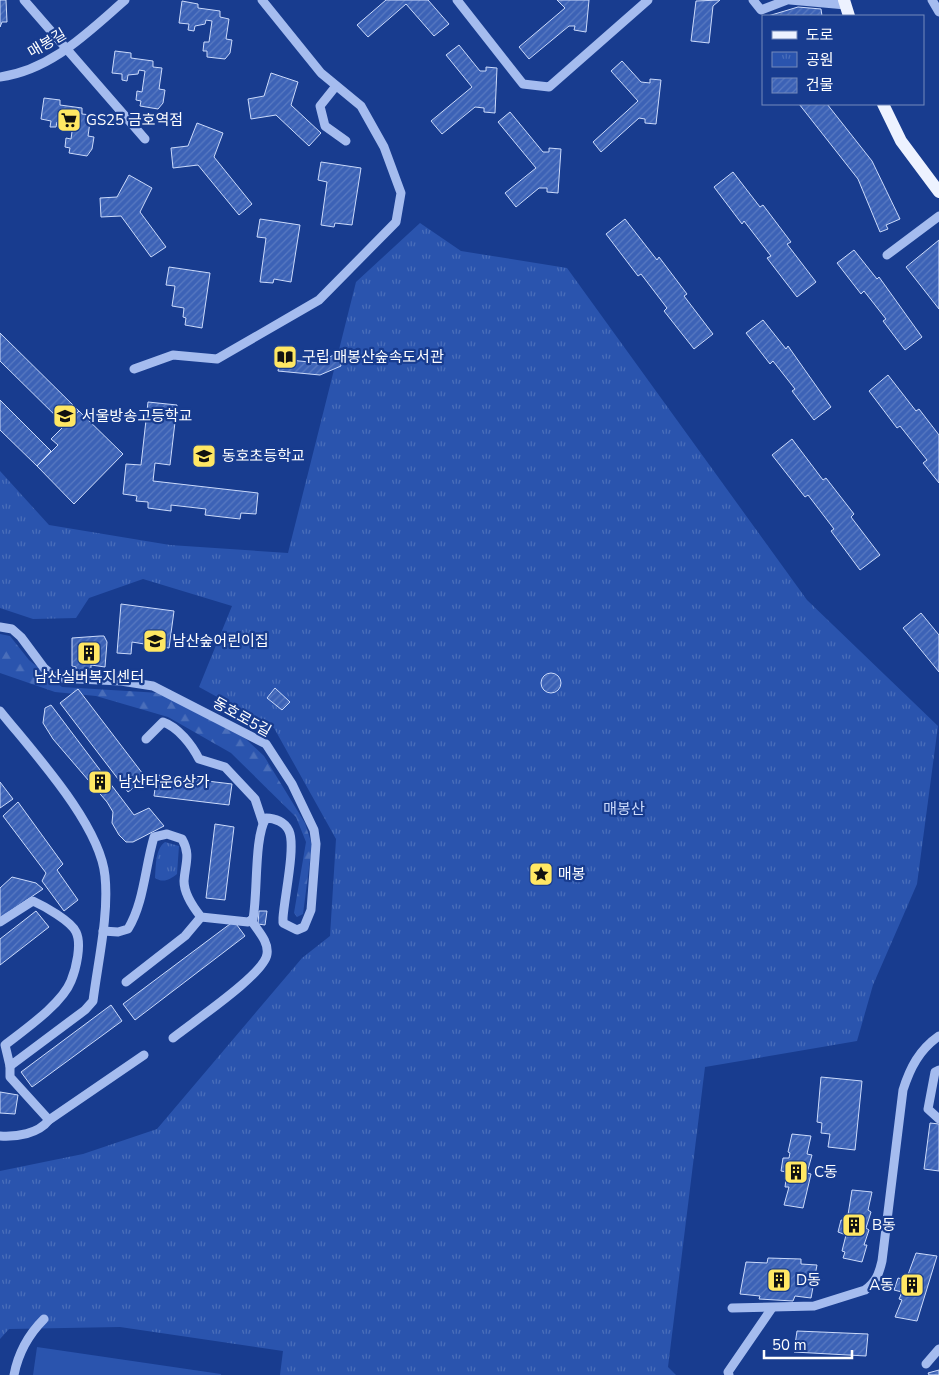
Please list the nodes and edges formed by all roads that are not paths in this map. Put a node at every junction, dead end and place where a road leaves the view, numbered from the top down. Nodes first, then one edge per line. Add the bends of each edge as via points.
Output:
1 (24, 0) edge
2 (125, 0) edge
3 (262, 0) edge
4 (456, 0) edge
5 (648, 0) edge
6 (753, 0) edge
7 (788, 0) edge
8 (932, 0) edge
9 (846, 7) edge
10 (939, 12) edge
11 (66, 51) junction
12 (0, 76) edge
13 (336, 86) junction
14 (883, 105) edge
15 (145, 139) dead end
16 (346, 141) dead end
17 (939, 192) edge
18 (939, 216) edge
19 (887, 255) dead end
20 (134, 369) dead end
21 (0, 627) edge
22 (0, 711) edge
23 (146, 739) dead end
24 (263, 822) junction
25 (201, 917) junction
26 (251, 920) junction
27 (0, 922) edge
28 (103, 930) junction
29 (126, 982) dead end
30 (939, 1036) edge
31 (173, 1038) dead end
32 (144, 1055) dead end
33 (10, 1066) junction
34 (939, 1070) edge
35 (10, 1077) junction
36 (0, 1078) edge
37 (939, 1119) edge
38 (49, 1120) junction
39 (0, 1136) edge
40 (732, 1308) dead end
41 (772, 1308) junction
42 (44, 1319) dead end
43 (939, 1349) edge
44 (926, 1364) dead end
45 (14, 1375) edge
46 (729, 1375) edge

1 - 11 street
2 - 11 street, 매봉길
3 - 13 street
4 - 5 street via 523,84 549,87
6 - 7 street via 761,10
7 - 9 street
8 - 10 street
11 - 12 street, 매봉길 via 21,74
11 - 15 street
13 - 16 street via 320,106 325,126
13 - 20 street via 361,106 384,147 401,193 396,222 319,300 241,346 216,359 173,355
14 - 17 main road via 901,141
18 - 19 street
21 - 24 street, 동호로5길 via 12,629 21,637 44,668 56,678 153,686 266,744 292,784 314,830 312,910 304,927 297,930 283,923 290,833 285,825 273,818 266,818
22 - 28 street via 54,778 96,840 105,876
23 - 24 street via 163,722 170,725 194,749 199,759 225,766 256,799
24 - 26 street via 257,898
25 - 26 street
25 - 28 street via 184,883 188,849 182,838 166,834 154,837 134,920 128,929 118,932
25 - 29 street via 185,936
26 - 31 street via 265,939 267,955 258,972
27 - 33 street via 33,901 64,921 76,931 78,938 71,982 58,999 5,1045
28 - 33 street via 93,1001
30 - 41 street via 919,1054 903,1090 891,1197 876,1279 865,1290 831,1302
32 - 38 street
33 - 35 street
34 - 37 street via 935,1072 928,1109
35 - 36 street
35 - 38 street
38 - 39 street via 43,1128 14,1137
40 - 41 street
41 - 46 street
42 - 45 street via 16,1360
43 - 44 street

